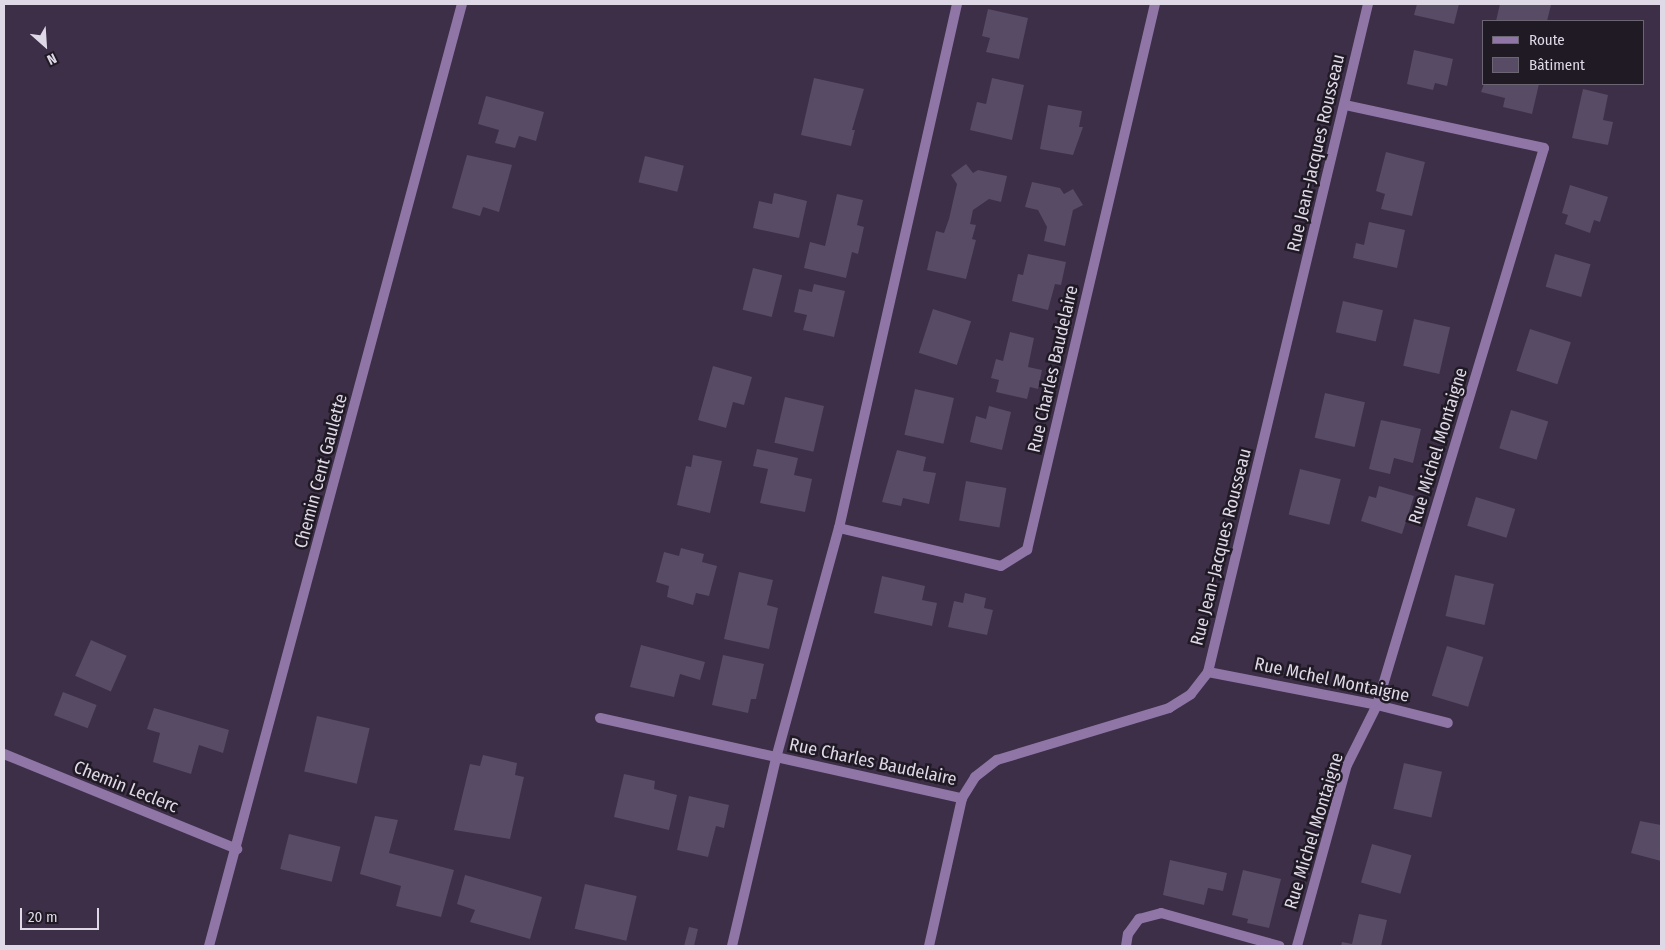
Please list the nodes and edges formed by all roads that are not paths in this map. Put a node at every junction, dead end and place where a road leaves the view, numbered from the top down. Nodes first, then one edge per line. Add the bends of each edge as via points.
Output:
1 (462, 4) edge
2 (957, 4) edge
3 (1155, 4) edge
4 (1368, 4) edge
5 (1345, 105) junction
6 (839, 528) junction
7 (1208, 672) junction
8 (1378, 705) junction
9 (600, 718) dead end
10 (1448, 723) dead end
11 (4, 754) edge
12 (776, 758) junction
13 (962, 798) junction
14 (237, 849) junction
15 (209, 946) edge
16 (732, 946) edge
17 (929, 946) edge
18 (1126, 946) edge
19 (1279, 946) edge
20 (1297, 946) edge

1 - 14 street, Chemin Cent Gaulette
2 - 6 street, Rue Charles Baudelaire
3 - 6 street, Rue Charles Baudelaire via 1027,550 1000,566
4 - 5 street, Rue Jean-Jacques Rousseau
5 - 7 street, Rue Jean-Jacques Rousseau
5 - 8 street, Rue Michel Montaigne via 1544,148
6 - 12 street, Rue Charles Baudelaire
7 - 8 street, Rue Mchel Montaigne
7 - 13 street, Rue Jean-Jacques Rousseau via 1191,694 1169,708 997,760 975,777
8 - 10 street, Rue Mchel Montaigne
8 - 20 street, Rue Michel Montaigne via 1347,765
9 - 12 street, Rue Charles Baudelaire
11 - 14 street, Chemin Leclerc
12 - 13 street, Rue Charles Baudelaire
12 - 16 street, Rue Charles Baudelaire
13 - 17 street, Rue Jean-Jacques Rousseau
14 - 15 street, Chemin Cent Gaulette
18 - 19 street via 1128,934 1139,919 1161,913

